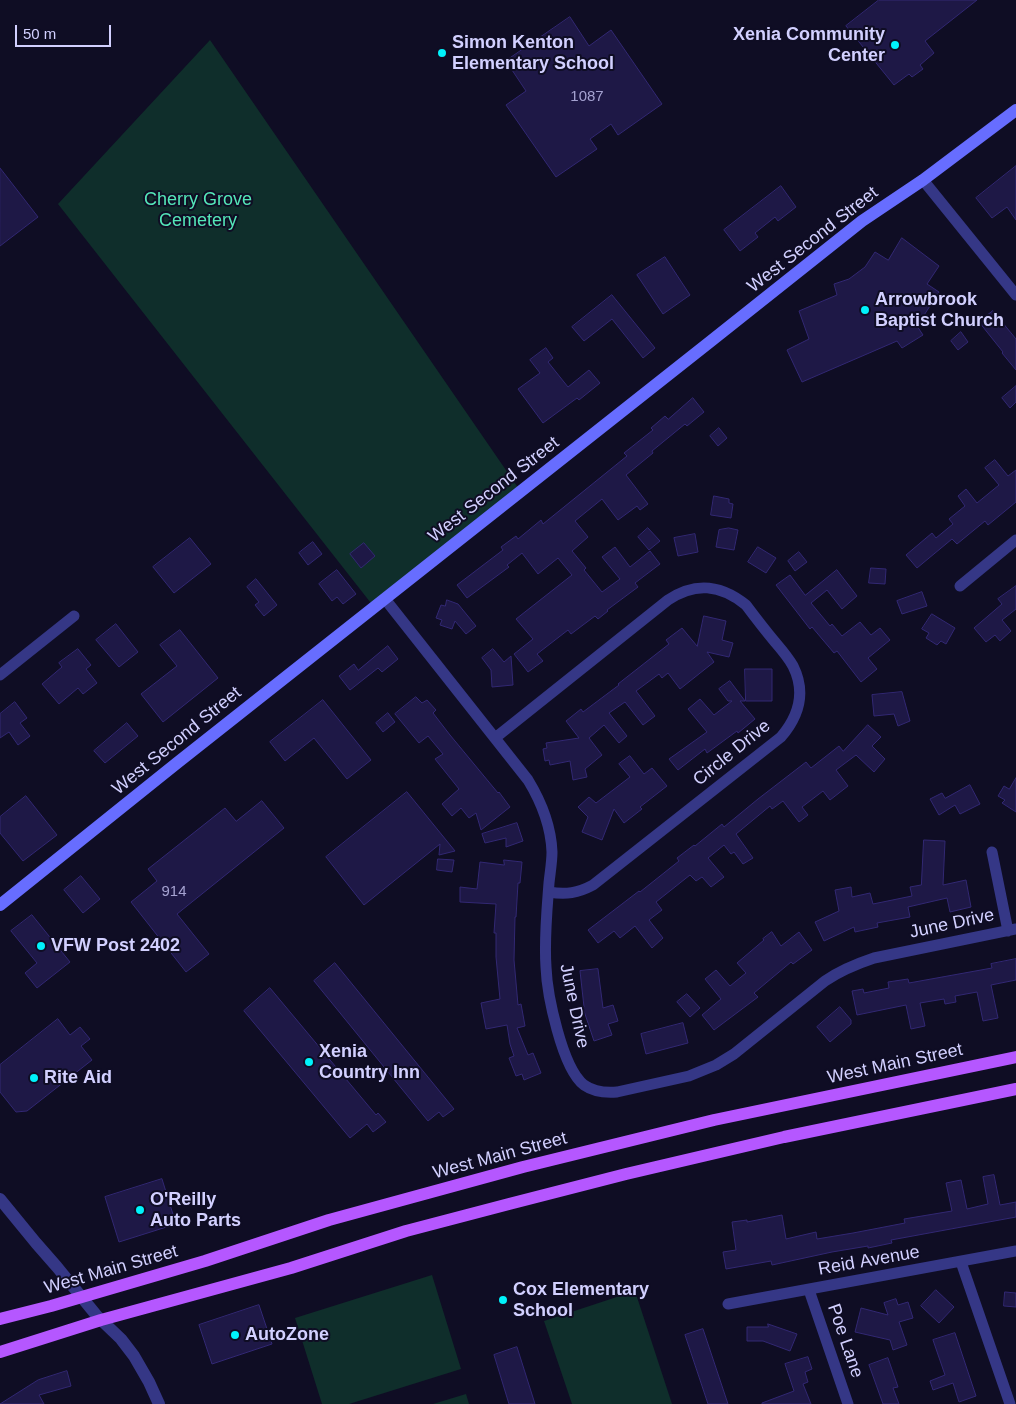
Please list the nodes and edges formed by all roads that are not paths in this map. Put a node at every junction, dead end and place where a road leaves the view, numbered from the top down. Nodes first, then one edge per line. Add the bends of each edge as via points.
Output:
1 (1016, 110) edge
2 (923, 180) junction
3 (1016, 295) edge
4 (1016, 540) edge
5 (960, 586) dead end
6 (385, 599) junction
7 (74, 616) dead end
8 (0, 675) edge
9 (495, 738) junction
10 (992, 852) dead end
11 (549, 892) junction
12 (0, 905) edge
13 (1012, 930) edge
14 (1016, 1057) edge
15 (1016, 1090) edge
16 (0, 1199) edge
17 (1016, 1251) edge
18 (961, 1262) junction
19 (809, 1290) junction
20 (82, 1297) junction
21 (728, 1304) dead end
22 (0, 1319) edge
23 (101, 1320) junction
24 (0, 1352) edge
25 (159, 1404) edge
26 (848, 1404) edge
27 (1010, 1404) edge

1 - 2 main road, West Second Street
2 - 3 street
2 - 6 main road, West Second Street via 862,221
4 - 5 street
6 - 9 street, June Drive
6 - 12 main road, West Second Street
7 - 8 street
9 - 11 street, June Drive via 528,780 544,812 552,853
9 - 11 street, Circle Drive via 676,594 695,588 722,590 738,599 788,658 796,673 800,695 798,708 782,737 593,885 571,894
10 - 13 street
11 - 13 street, June Drive via 546,967 557,1027 574,1073 585,1086 606,1093 689,1076 716,1065 825,981 853,965
14 - 20 main road, West Main Street via 714,1120 523,1166 329,1220 205,1262
15 - 23 main road via 784,1137 626,1174 406,1231 291,1268
16 - 20 street
17 - 18 street, Reid Avenue
18 - 19 street, Reid Avenue
18 - 27 street
19 - 21 street, Reid Avenue
19 - 26 street, Poe Lane
20 - 22 main road, West Main Street
20 - 23 street
23 - 24 main road
23 - 25 street via 134,1356

